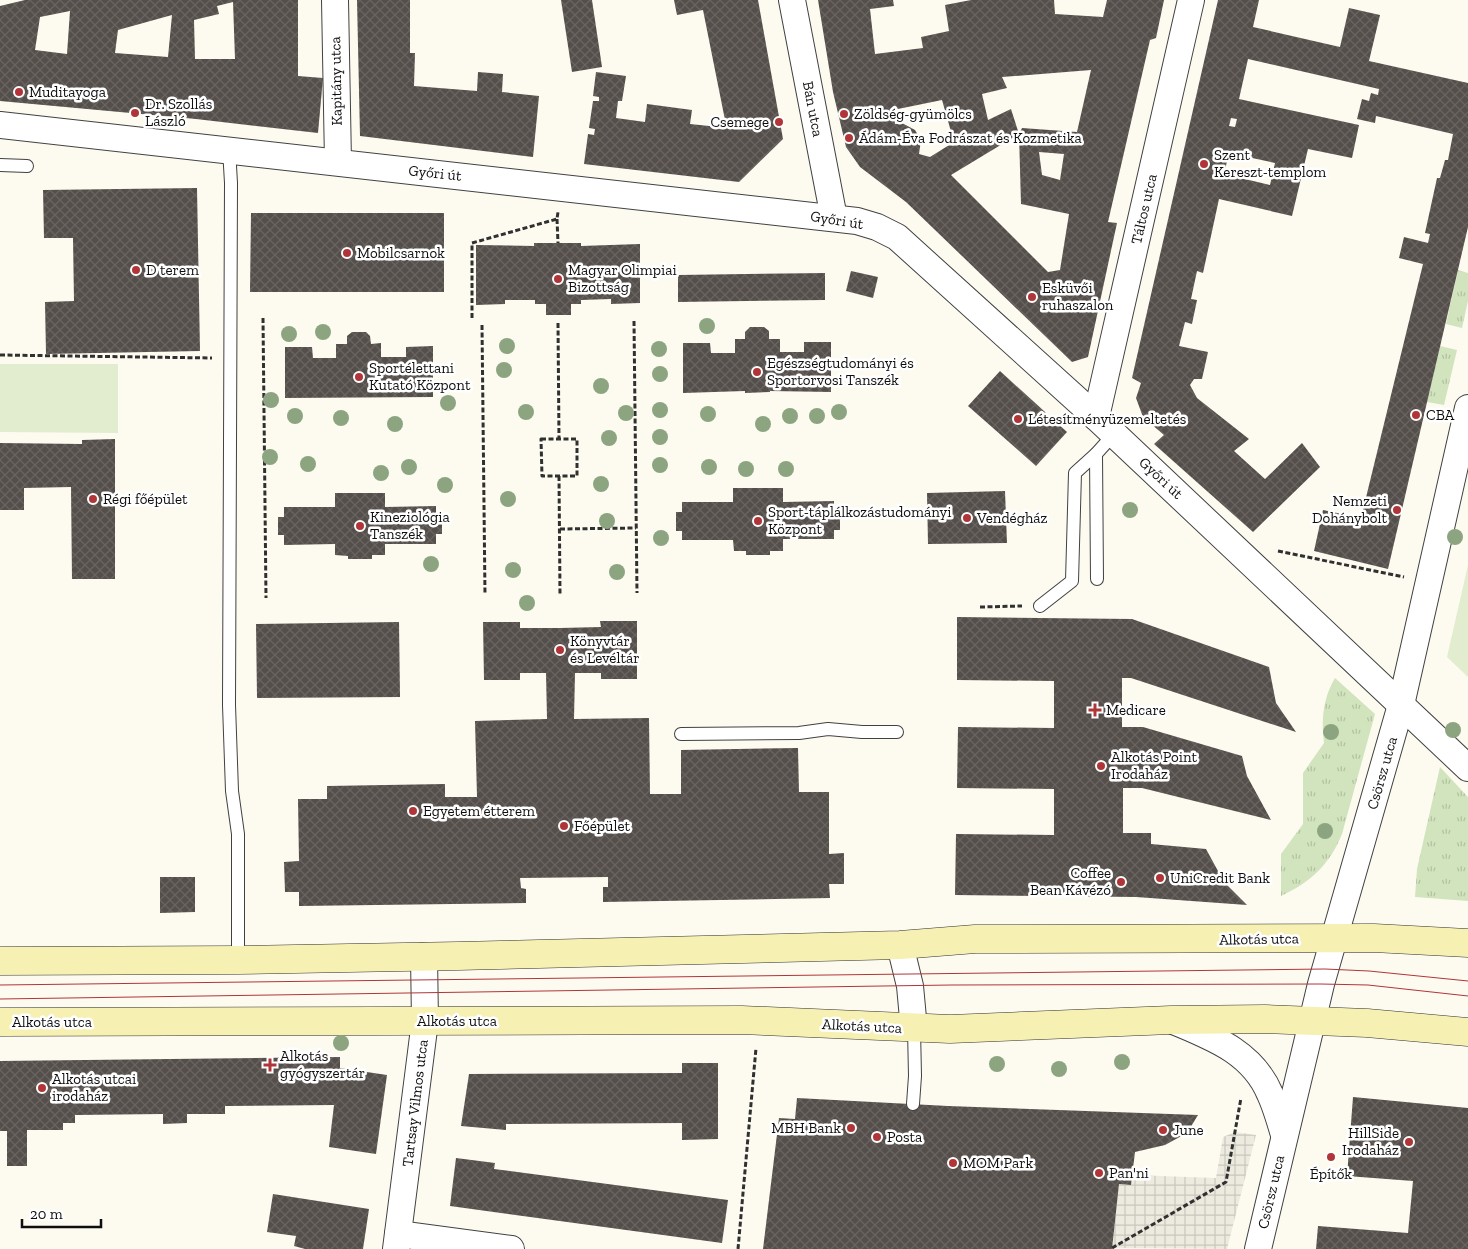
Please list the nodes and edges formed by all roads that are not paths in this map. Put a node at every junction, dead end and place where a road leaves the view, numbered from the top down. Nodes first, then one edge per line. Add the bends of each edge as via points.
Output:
1 (335, 0) edge
2 (792, 0) edge
3 (1191, 0) edge
4 (0, 125) edge
5 (229, 149) junction
6 (338, 162) junction
7 (0, 165) edge
8 (27, 166) dead end
9 (834, 218) junction
10 (1468, 408) edge
11 (1105, 426) junction
12 (1096, 454) junction
13 (1096, 579) dead end
14 (1040, 606) road end
15 (1401, 705) junction
16 (897, 732) dead end
17 (681, 734) dead end
18 (1468, 768) edge
19 (1335, 938) junction
20 (1468, 943) edge
21 (900, 945) junction
22 (424, 956) junction
23 (238, 960) junction
24 (0, 961) edge
25 (1171, 1020) junction
26 (1312, 1020) junction
27 (425, 1021) junction
28 (0, 1022) edge
29 (914, 1029) junction
30 (1468, 1032) edge
31 (913, 1104) dead end
32 (1284, 1135) junction
33 (397, 1242) edge
34 (511, 1249) edge
35 (1258, 1249) edge

1 - 6 street, Kapitány utca
2 - 9 street, Bán utca
3 - 11 street, Táltos utca
4 - 5 street, Győri út
5 - 6 street, Győri út
5 - 23 lane via 229,705 232,791 238,834
6 - 9 street, Győri út
7 - 8 lane
9 - 11 street, Győri út via 877,227 897,237
10 - 15 street, Csörsz utca
11 - 12 lane
11 - 15 street, Győri út
12 - 13 lane
12 - 14 lane via 1075,472 1072,580
15 - 18 street, Győri út
15 - 19 street, Csörsz utca
16 - 17 lane via 828,728 799,733
19 - 20 main road, Alkotás utca
19 - 21 main road, Alkotás utca via 975,939
19 - 26 street, Csörsz utca
21 - 22 main road, Alkotás utca
21 - 29 street, Alkotás utca via 910,986
22 - 23 main road, Alkotás utca
22 - 27 street, Tartsay Vilmos utca
23 - 24 main road, Alkotás utca
25 - 26 main road, Alkotás utca
25 - 29 main road, Alkotás utca
25 - 32 street, Csörsz utca via 1225,1044 1246,1059 1270,1093
26 - 30 main road, Alkotás utca
26 - 32 street, Csörsz utca
27 - 28 main road, Alkotás utca
27 - 29 main road, Alkotás utca via 759,1020
27 - 33 street, Tartsay Vilmos utca
29 - 31 lane
32 - 35 street, Csörsz utca
33 - 34 street

